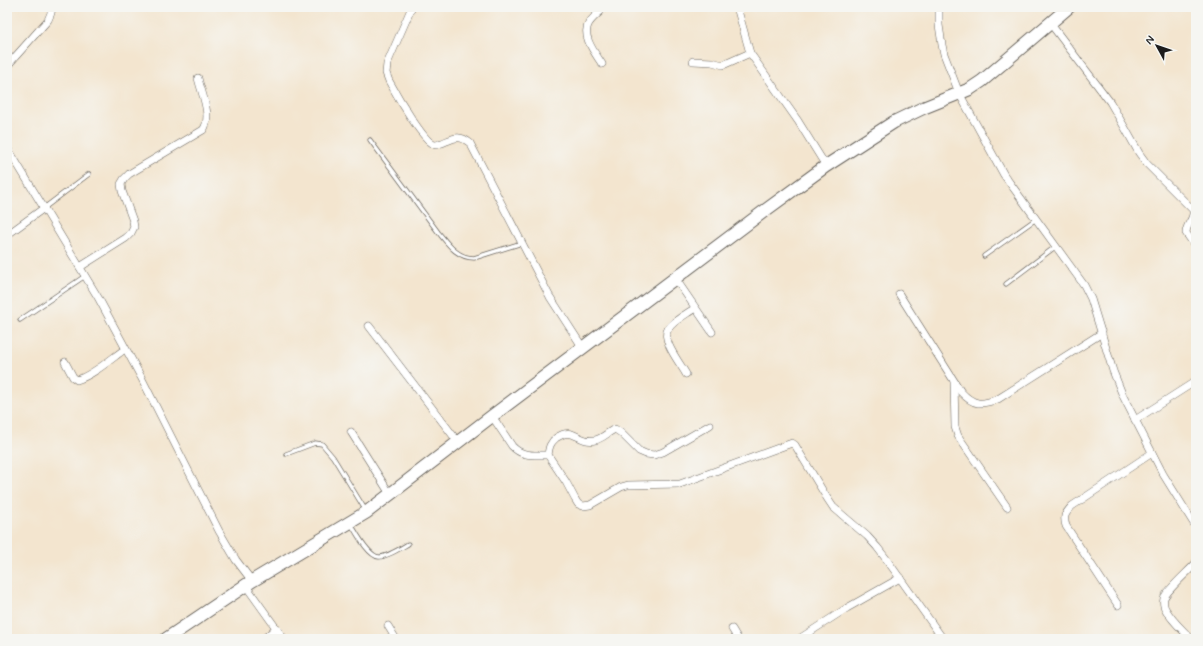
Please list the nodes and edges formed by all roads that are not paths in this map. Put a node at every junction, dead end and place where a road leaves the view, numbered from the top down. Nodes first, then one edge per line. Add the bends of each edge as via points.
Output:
1 (52, 7) edge
2 (605, 7) edge
3 (737, 7) edge
4 (939, 7) edge
5 (1069, 7) edge
6 (411, 9) dead end
7 (1050, 23) junction
8 (750, 53) junction
9 (693, 61) dead end
10 (602, 64) dead end
11 (7, 66) edge
12 (198, 78) dead end
13 (959, 93) junction
14 (370, 140) dead end
15 (7, 147) edge
16 (826, 166) junction
17 (89, 174) dead end
18 (44, 208) junction
19 (1036, 219) junction
20 (7, 235) edge
21 (522, 243) junction
22 (1055, 247) junction
23 (1196, 248) edge
24 (984, 256) dead end
25 (80, 267) junction
26 (85, 276) junction
27 (675, 278) junction
28 (1006, 284) dead end
29 (899, 294) dead end
30 (696, 308) junction
31 (20, 320) dead end
32 (369, 326) dead end
33 (712, 332) dead end
34 (1102, 333) junction
35 (582, 348) junction
36 (125, 349) junction
37 (65, 362) dead end
38 (686, 374) dead end
39 (1196, 381) edge
40 (954, 382) junction
41 (492, 416) junction
42 (1134, 420) junction
43 (710, 425) dead end
44 (351, 432) dead end
45 (458, 442) junction
46 (286, 454) dead end
47 (1152, 454) junction
48 (548, 455) junction
49 (390, 494) junction
50 (1007, 507) dead end
51 (367, 512) junction
52 (350, 523) junction
53 (1196, 527) edge
54 (408, 544) dead end
55 (1196, 563) edge
56 (900, 578) junction
57 (249, 583) junction
58 (1118, 605) dead end
59 (388, 626) dead end
60 (276, 628) junction
61 (732, 629) dead end
62 (166, 639) edge
63 (264, 639) edge
64 (284, 639) edge
65 (396, 639) edge
66 (738, 639) edge
67 (798, 639) edge
68 (943, 639) edge
69 (1192, 639) edge

1 - 11 street via 48,20
2 - 10 street via 589,23 586,30 588,40
3 - 8 street
4 - 13 street via 942,45
5 - 7 highway
6 - 21 street via 387,64 388,81 430,143 436,145 458,137 470,143
7 - 13 highway via 982,82
7 - 23 street via 1110,102 1147,164 1193,210 1194,214 1186,233
8 - 9 street via 723,65
8 - 16 street
12 - 25 street via 208,115 206,126 128,174 121,184 133,221 132,233
13 - 16 highway via 894,122
13 - 19 street via 1004,175
14 - 21 lane via 438,232 460,255 474,258
15 - 18 street
16 - 27 highway
17 - 18 lane
18 - 20 street
18 - 25 street
19 - 22 street
19 - 24 lane
21 - 35 street via 550,297
22 - 28 lane
22 - 34 street via 1084,285
25 - 26 street
26 - 31 lane
26 - 36 street
27 - 30 street
27 - 35 highway
29 - 40 street
30 - 33 street
30 - 38 street via 667,330 668,344
32 - 45 street
34 - 40 street via 998,399 986,403 968,400
34 - 42 street via 1113,371
35 - 41 highway
36 - 37 street via 77,380
36 - 57 street via 219,531
39 - 42 street
40 - 50 street via 955,427 958,436
41 - 45 highway
41 - 48 street via 516,450 524,455
42 - 47 street
43 - 48 street via 654,455 639,451 614,429 594,441 563,434 551,443
44 - 49 street
45 - 49 highway
46 - 51 lane via 315,443 322,444
47 - 53 street
47 - 58 street via 1072,506 1064,520
48 - 56 street via 578,504 583,506 590,505 628,485 680,484 795,445 833,507 867,536
49 - 51 highway
51 - 52 highway
52 - 54 lane via 373,555 386,555
52 - 57 highway
55 - 69 street via 1169,591 1164,602 1170,616
56 - 67 street
56 - 68 street
57 - 60 street
57 - 62 highway
59 - 65 street
60 - 63 street
60 - 64 street
61 - 66 street

